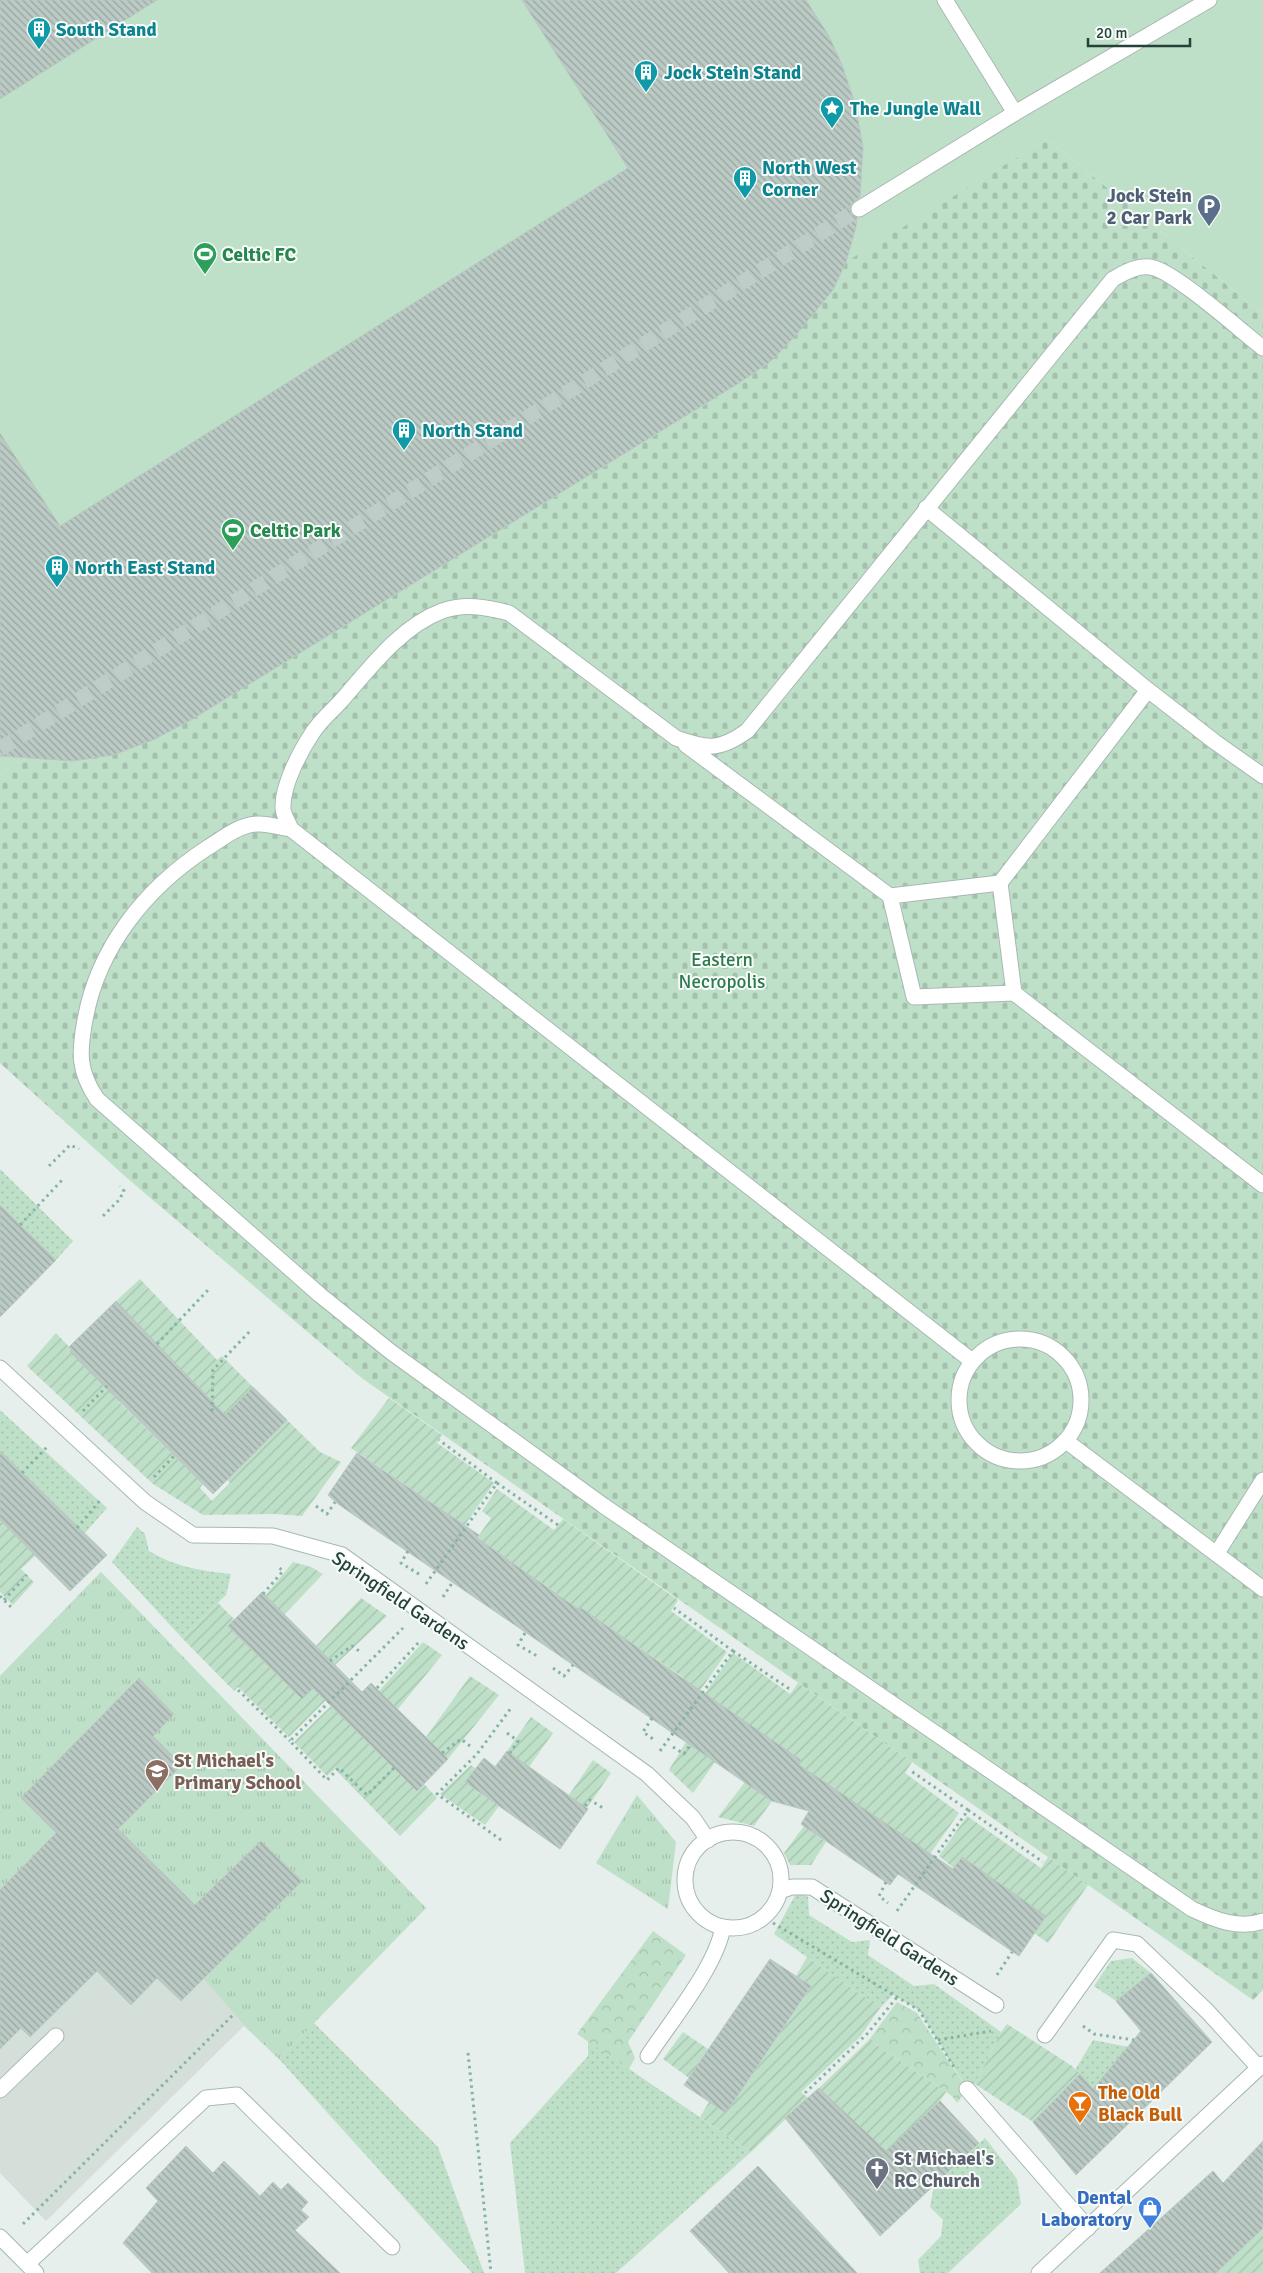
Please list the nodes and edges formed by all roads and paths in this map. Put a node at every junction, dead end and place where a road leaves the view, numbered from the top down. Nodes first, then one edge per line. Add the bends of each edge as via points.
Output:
1 (945, 0) edge
2 (1210, 0) edge
3 (1015, 113) junction
4 (859, 209) tunnel mouth
5 (1263, 348) edge
6 (926, 508) junction
7 (1148, 690) junction
8 (676, 738) junction
9 (1263, 776) edge
10 (291, 829) junction
11 (1000, 883) junction
12 (890, 896) junction
13 (1014, 993) junction
14 (79, 1149) dead end
15 (49, 1166) dead end
16 (63, 1179) dead end
17 (1263, 1185) edge
18 (120, 1186) dead end
19 (103, 1216) dead end
20 (20, 1225) dead end
21 (208, 1290) dead end
22 (251, 1330) dead end
23 (157, 1344) dead end
24 (972, 1361) junction
25 (0, 1368) edge
26 (107, 1386) dead end
27 (212, 1411) dead end
28 (77, 1418) dead end
29 (439, 1440) dead end
30 (1066, 1441) junction
31 (48, 1446) dead end
32 (175, 1455) dead end
33 (22, 1473) dead end
34 (152, 1479) dead end
35 (1263, 1480) edge
36 (497, 1483) junction
37 (102, 1498) dead end
38 (335, 1502) dead end
39 (316, 1506) dead end
40 (553, 1522) junction
41 (558, 1525) dead end
42 (550, 1526) dead end
43 (77, 1528) dead end
44 (408, 1551) dead end
45 (1217, 1553) junction
46 (277, 1566) dead end
47 (27, 1575) dead end
48 (422, 1576) dead end
49 (452, 1583) dead end
50 (426, 1585) dead end
51 (1263, 1590) edge
52 (263, 1594) dead end
53 (438, 1595) dead end
54 (0, 1596) edge
55 (4, 1600) junction
56 (12, 1607) dead end
57 (674, 1608) dead end
58 (404, 1628) dead end
59 (525, 1633) dead end
60 (421, 1640) dead end
61 (733, 1651) junction
62 (362, 1653) dead end
63 (537, 1656) dead end
64 (330, 1661) dead end
65 (573, 1665) dead end
66 (554, 1668) dead end
67 (377, 1688) dead end
68 (238, 1690) dead end
69 (791, 1690) dead end
70 (513, 1705) dead end
71 (652, 1718) dead end
72 (507, 1733) dead end
73 (290, 1741) junction
74 (656, 1742) dead end
75 (690, 1744) dead end
76 (470, 1746) dead end
77 (673, 1747) dead end
78 (442, 1753) dead end
79 (510, 1754) dead end
80 (654, 1759) dead end
81 (394, 1768) dead end
82 (910, 1771) dead end
83 (585, 1806) dead end
84 (602, 1808) dead end
85 (968, 1810) junction
86 (501, 1840) dead end
87 (708, 1840) junction
88 (1043, 1862) dead end
89 (886, 1882) dead end
90 (780, 1891) junction
91 (891, 1905) dead end
92 (1263, 1921) edge
93 (773, 1923) dead end
94 (723, 1927) junction
95 (882, 1932) junction
96 (1012, 1952) dead end
97 (1003, 1980) dead end
98 (896, 1997) junction
99 (996, 2005) joint
100 (1061, 2011) junction
101 (234, 2014) dead end
102 (1045, 2034) dead end
103 (56, 2036) dead end
104 (937, 2040) junction
105 (1134, 2040) dead end
106 (468, 2054) dead end
107 (648, 2056) dead end
108 (1261, 2066) edge
109 (968, 2089) joint
110 (0, 2090) edge
111 (805, 2093) dead end
112 (1088, 2228) junction
113 (2, 2239) edge
114 (392, 2248) dead end
115 (31, 2269) edge
116 (491, 2273) edge
117 (1039, 2273) edge

1 - 3 street
2 - 3 street
3 - 4 street
5 - 6 street via 1176,279 1150,266 1134,269 1113,279 1091,303
6 - 7 street
6 - 8 street via 747,730 732,742 714,746 699,746
7 - 9 street
7 - 11 street
8 - 10 street via 509,613 465,606 423,620 403,635 314,730 288,779 283,809
8 - 12 street
10 - 24 street
10 - 92 street via 257,824 229,833 160,884 118,933 96,978 81,1038 85,1081 97,1099 320,1295 391,1352 604,1506 1192,1909 1215,1920 1237,1923
11 - 12 street
11 - 13 street
12 - 13 street via 914,996
13 - 17 street
14 - 15 path via 70,1145
16 - 20 path
18 - 19 path via 124,1191 119,1200
21 - 23 path
22 - 27 path via 214,1370
24 - 30 street via 962,1380 959,1400 962,1421 973,1440 988,1453 1008,1460 1030,1461 1049,1454
24 - 30 street via 996,1344 1024,1339 1043,1343 1060,1353 1073,1368 1080,1386 1081,1406 1076,1425
25 - 87 street, Springfield Gardens via 145,1502 193,1535 273,1536 342,1555 647,1774 693,1818
26 - 28 path
29 - 36 path
30 - 45 street
31 - 33 path
32 - 34 path
35 - 45 street
36 - 40 path
36 - 50 path
37 - 43 path
38 - 39 path via 327,1514
40 - 41 path
40 - 42 path
44 - 48 path via 401,1563
45 - 51 street
46 - 52 path via 283,1572
47 - 55 path
49 - 53 path via 443,1598
54 - 55 path
55 - 56 path
57 - 61 path
58 - 73 path
59 - 63 path via 518,1645
60 - 67 path
61 - 69 path
61 - 80 path
62 - 64 path via 352,1646
65 - 66 path via 564,1676
68 - 73 path
70 - 86 path via 477,1754 437,1794
71 - 74 path via 643,1732
72 - 79 path via 518,1741
73 - 81 path via 326,1780 339,1768 367,1795
75 - 77 path via 684,1754
76 - 78 path via 461,1739
82 - 85 path
83 - 84 path via 590,1800
85 - 88 path
85 - 95 path
87 - 90 street via 722,1833 739,1832 767,1846 781,1874
87 - 94 street via 696,1850 685,1880 688,1896 696,1910 708,1921
89 - 91 path via 879,1896
90 - 94 street via 769,1913 759,1921 735,1928
90 - 95 street, Springfield Gardens via 792,1886 811,1886
93 - 98 path
94 - 107 street via 710,1964
95 - 99 street, Springfield Gardens
96 - 97 path via 997,1975
98 - 104 path via 919,2010
98 - 111 path via 868,2033
99 - 104 path via 1009,2014 994,2030
100 - 102 street
100 - 105 path via 1094,2034
100 - 108 street via 1113,1940 1137,1944
101 - 113 path
103 - 110 street
104 - 109 path
106 - 116 path
108 - 112 street
109 - 112 street
112 - 117 street
113 - 115 street
114 - 115 street via 237,2095 206,2098

